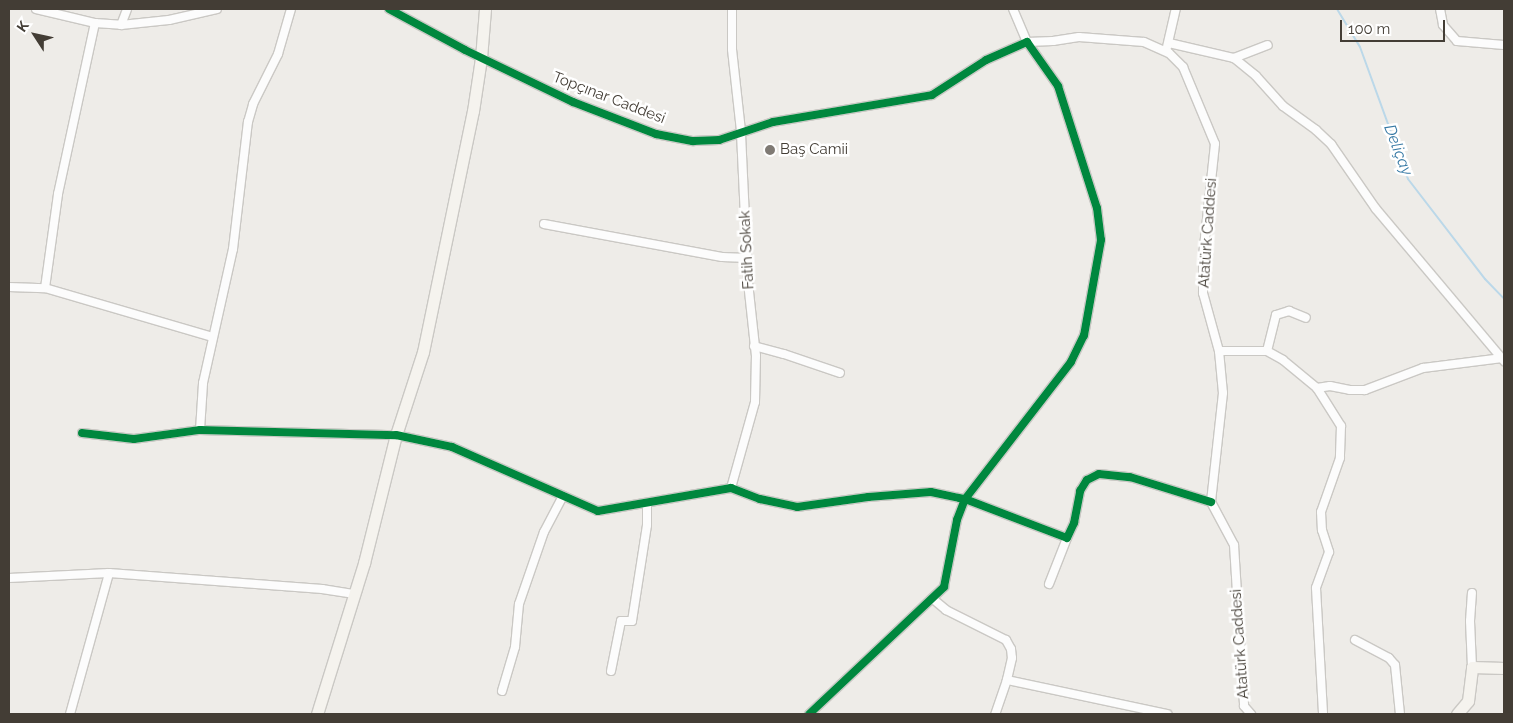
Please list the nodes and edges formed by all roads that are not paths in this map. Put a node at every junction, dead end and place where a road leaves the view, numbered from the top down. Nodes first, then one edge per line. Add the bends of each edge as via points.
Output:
1 (36, 9) edge
2 (127, 9) edge
3 (217, 9) edge
4 (291, 9) edge
5 (389, 9) edge
6 (485, 9) edge
7 (732, 9) edge
8 (1013, 9) edge
9 (1176, 9) edge
10 (1440, 9) edge
11 (94, 23) junction
12 (121, 25) junction
13 (1027, 42) junction
14 (1169, 43) junction
15 (1268, 45) dead end
16 (1504, 45) edge
17 (1166, 51) junction
18 (481, 58) junction
19 (1234, 58) junction
20 (741, 131) junction
21 (544, 224) dead end
22 (748, 258) junction
23 (9, 287) edge
24 (44, 288) junction
25 (1306, 318) dead end
26 (213, 337) junction
27 (754, 346) junction
28 (1219, 351) junction
29 (1267, 351) junction
30 (1503, 360) edge
31 (840, 373) dead end
32 (1317, 388) junction
33 (200, 430) junction
34 (82, 433) dead end
35 (396, 435) junction
36 (731, 488) junction
37 (562, 496) junction
38 (965, 499) junction
39 (1211, 502) junction
40 (647, 504) junction
41 (1066, 538) junction
42 (109, 573) junction
43 (9, 578) edge
44 (1049, 584) dead end
45 (1472, 593) dead end
46 (355, 594) junction
47 (933, 599) junction
48 (1355, 640) dead end
49 (1472, 667) junction
50 (1504, 668) edge
51 (611, 671) dead end
52 (1007, 680) junction
53 (502, 691) dead end
54 (70, 714) edge
55 (317, 714) edge
56 (809, 714) edge
57 (995, 714) edge
58 (1167, 714) edge
59 (1251, 714) edge
60 (1323, 714) edge
61 (1400, 714) edge
62 (1459, 714) edge

1 - 11 street
2 - 12 street
3 - 12 street via 169,20
4 - 26 street via 278,54 253,104 248,122 233,250
5 - 18 street, Topçınar Caddesi
6 - 18 street
7 - 20 street, Fatih Sokak via 732,49
8 - 13 street
9 - 14 street
10 - 16 street via 1443,25 1457,41
11 - 12 street
11 - 24 street via 58,194
13 - 17 street, Atatürk Caddesi via 1079,37 1144,42
13 - 20 street, Topçınar Caddesi via 986,60 932,95 773,122
13 - 38 street via 1058,86 1097,208 1101,240 1084,335 1071,362
14 - 17 street
14 - 19 street
15 - 19 street
17 - 28 street, Atatürk Caddesi via 1183,67 1215,144 1203,256 1203,293
18 - 20 street, Topçınar Caddesi via 573,102 656,134 693,141 719,140
18 - 35 street via 423,352
19 - 30 street via 1256,76 1283,106 1331,144 1376,209
20 - 22 street, Fatih Sokak
21 - 22 street via 722,257
22 - 27 street, Fatih Sokak
23 - 24 street
24 - 26 street
25 - 29 street via 1289,311 1276,315
26 - 33 street via 203,383
27 - 31 street
27 - 36 street, Fatih Sokak via 754,402
28 - 29 street
28 - 39 street, Atatürk Caddesi via 1223,393
29 - 32 street
30 - 32 street via 1423,368 1365,390 1330,386
32 - 60 street via 1341,426 1340,458 1321,512 1322,530 1330,552 1316,588
33 - 34 street via 134,439
33 - 35 street
35 - 37 street via 452,447
35 - 46 street
36 - 38 street via 760,499 797,507 868,496 931,492
36 - 40 street
37 - 40 street via 598,511
37 - 53 street via 544,532 519,604 515,647
38 - 41 street
38 - 47 street via 957,520 944,587
39 - 41 street via 1130,477 1099,474 1087,480 1080,491 1074,523
39 - 59 street, Atatürk Caddesi via 1234,545 1244,706
40 - 51 street via 647,525 632,621 621,621
41 - 44 street
42 - 43 street
42 - 46 street
42 - 54 street
45 - 49 street
46 - 55 street
47 - 52 street via 946,610 1006,640 1012,658
47 - 56 street
48 - 61 street via 1389,658 1395,665
49 - 50 street
49 - 62 street via 1468,701
52 - 57 street
52 - 58 street

